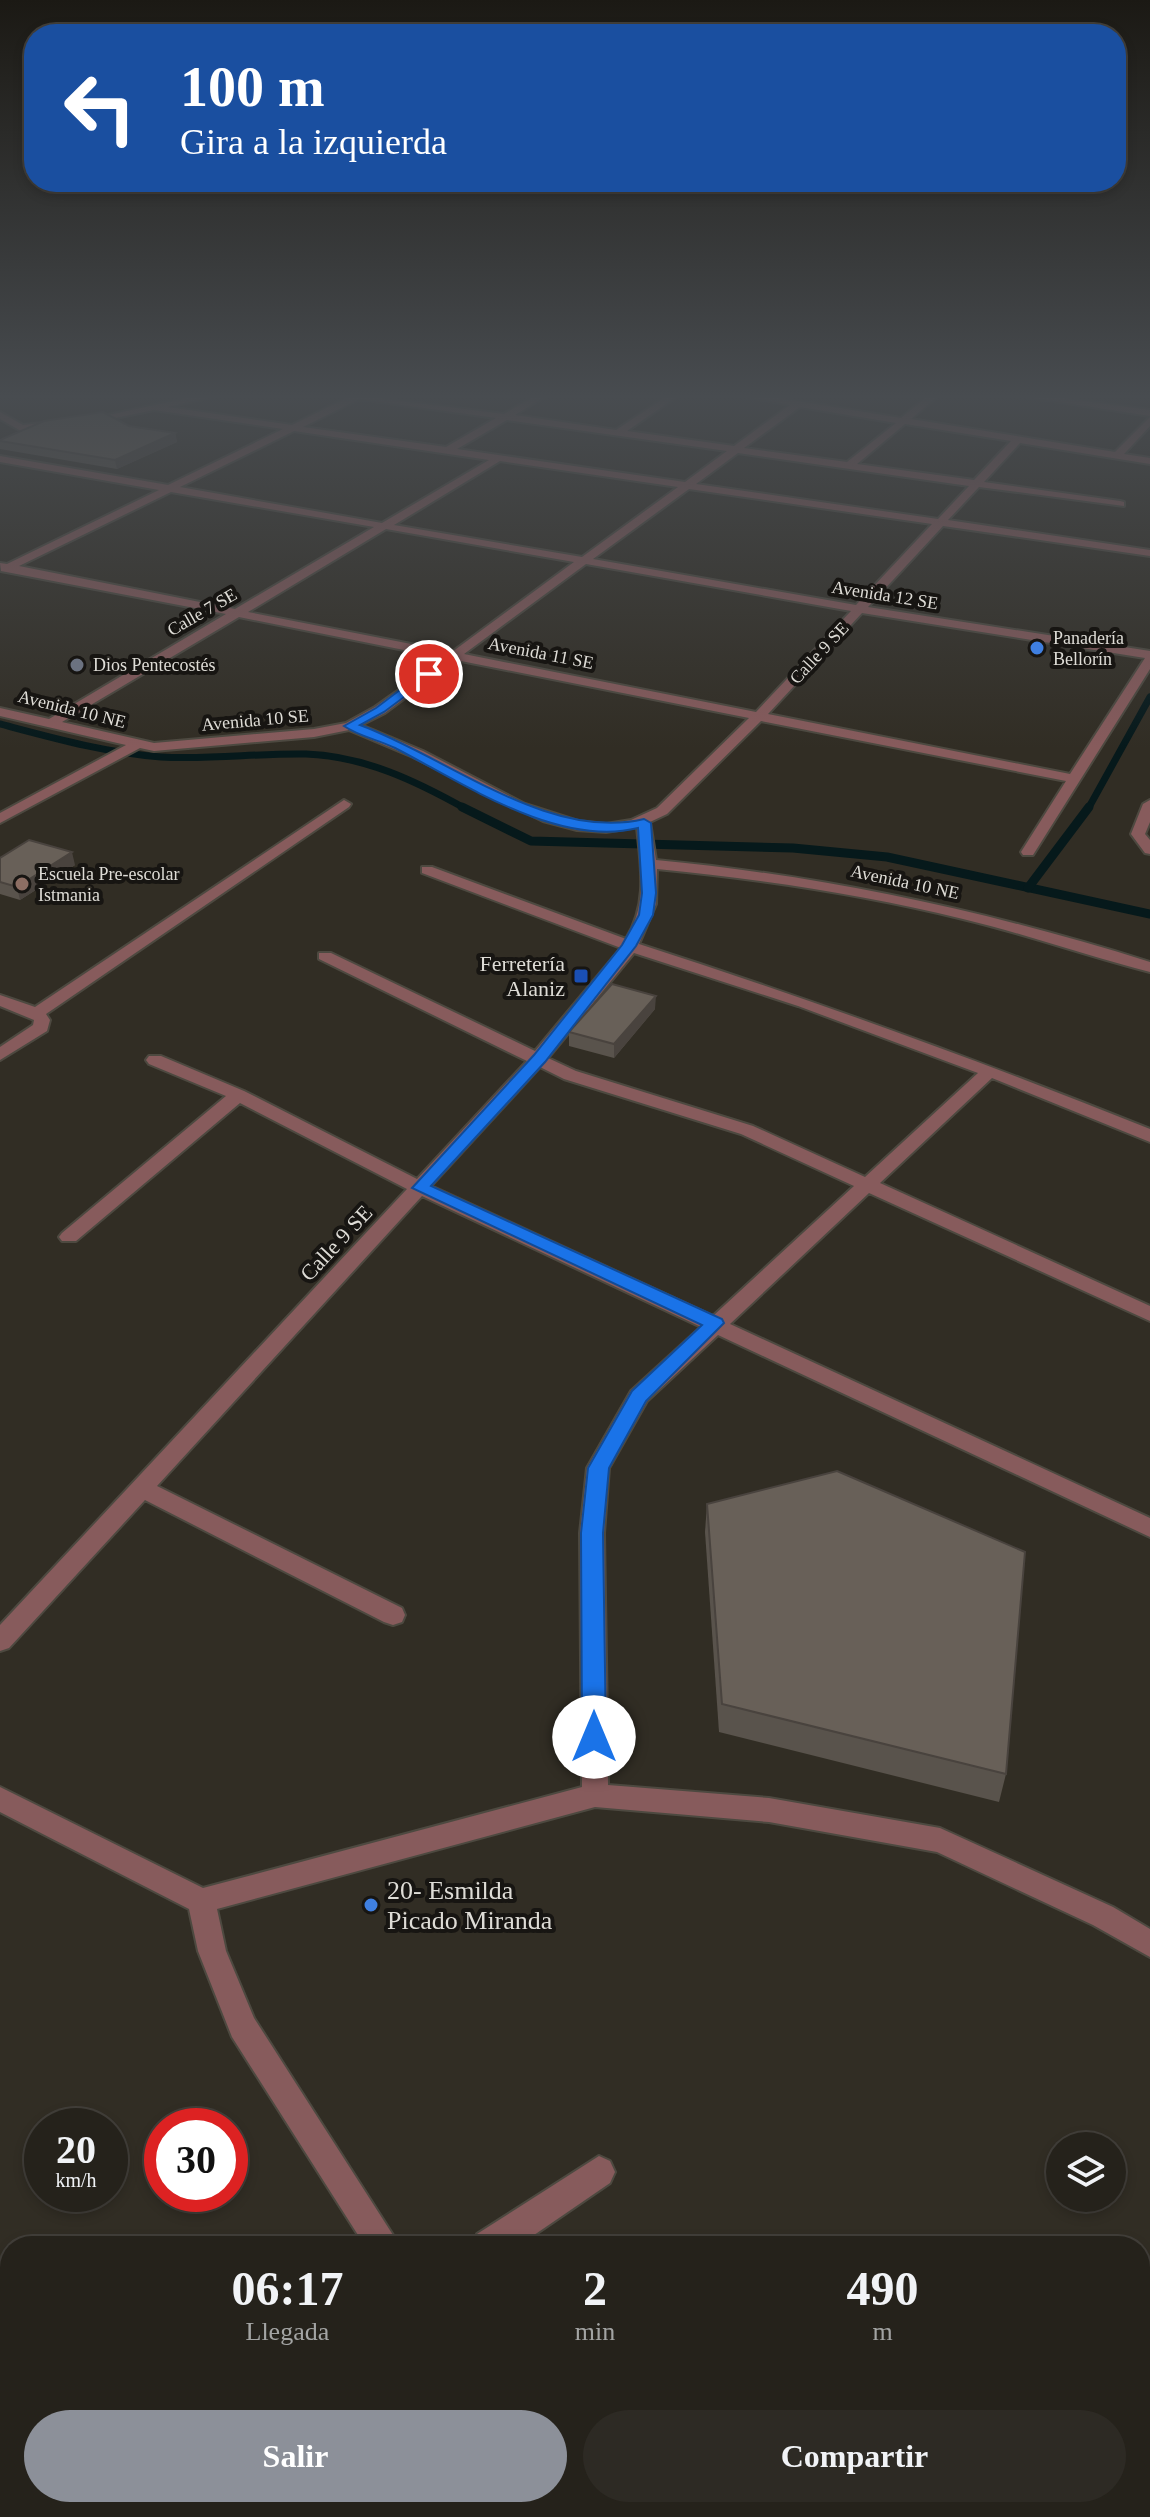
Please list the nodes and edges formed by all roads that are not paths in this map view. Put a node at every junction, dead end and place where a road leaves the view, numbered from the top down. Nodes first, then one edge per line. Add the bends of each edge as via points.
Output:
1 (121, 512) edge
2 (308, 512) edge
3 (409, 512) edge
4 (649, 512) edge
5 (873, 512) edge
6 (950, 512) edge
7 (941, 522) junction
8 (387, 526) junction
9 (1150, 553) edge
10 (583, 560) junction
11 (3, 568) edge
12 (860, 609) junction
13 (237, 613) junction
14 (454, 656) junction
15 (1150, 657) edge
16 (0, 712) edge
17 (759, 716) junction
18 (50, 724) junction
19 (350, 726) junction
20 (130, 748) junction
21 (1074, 779) junction
22 (344, 804) dead end
23 (1150, 804) edge
24 (0, 819) edge
25 (646, 842) junction
26 (1146, 846) edge
27 (1028, 852) dead end
28 (427, 870) dead end
29 (629, 946) junction
30 (325, 956) dead end
31 (1150, 967) edge
32 (0, 1000) edge
33 (37, 1013) junction
34 (0, 1055) edge
35 (539, 1058) junction
36 (155, 1060) dead end
37 (990, 1071) junction
38 (238, 1095) junction
39 (1150, 1136) edge
40 (867, 1184) junction
41 (420, 1188) junction
42 (69, 1237) dead end
43 (1150, 1314) edge
44 (715, 1323) junction
45 (140, 1487) junction
46 (1150, 1528) edge
47 (393, 1615) dead end
48 (0, 1641) edge
49 (595, 1795) junction
50 (0, 1799) edge
51 (201, 1901) junction
52 (1150, 1944) edge
53 (599, 2172) dead end
54 (378, 2236) edge
55 (504, 2236) edge

1 - 11 street
2 - 8 street, Avenida 12 SE
3 - 8 street, Calle 7 SE
4 - 10 street
5 - 7 street
6 - 7 street, Calle 9 SE
7 - 9 street
7 - 12 street, Calle 9 SE
8 - 10 street, Avenida 12 SE
8 - 13 street, Calle 7 SE
10 - 12 street, Avenida 12 SE
10 - 14 street
11 - 13 street, Avenida 11 SE
12 - 15 street, Avenida 12 SE
12 - 17 street, Calle 9 SE
13 - 14 street, Avenida 11 SE
13 - 18 street, Calle 7 SE
14 - 17 street, Avenida 11 SE
14 - 19 street
15 - 21 street
16 - 18 street, Avenida 10 NE
17 - 21 street, Avenida 11 SE
17 - 25 street, Calle 9 SE via 662,811
18 - 20 street, Avenida 10 NE
19 - 20 street, Avenida 10 SE
19 - 25 street via 389,740 538,815 621,829
20 - 24 street
21 - 27 street
22 - 33 street
23 - 26 street via 1138,834
25 - 29 street, Calle 9 SE via 646,915
25 - 31 street, Avenida 10 NE via 766,875 943,909
28 - 29 street
29 - 35 street, Calle 9 SE
29 - 37 street via 804,1002
30 - 35 street
32 - 33 street
33 - 34 street via 41,1027
35 - 40 street via 570,1075 747,1130
35 - 41 street, Calle 9 SE
36 - 38 street
37 - 39 street
37 - 40 street
38 - 41 street
38 - 42 street
40 - 43 street
40 - 44 street
41 - 44 street
41 - 45 street, Calle 9 SE
44 - 46 street
44 - 49 street via 639,1396 598,1468 592,1533
45 - 47 street
45 - 48 street, Calle 9 SE
49 - 51 street
49 - 52 street via 769,1810 940,1840 1103,1916
50 - 51 street
51 - 54 street via 212,1951 243,2027
53 - 55 street

